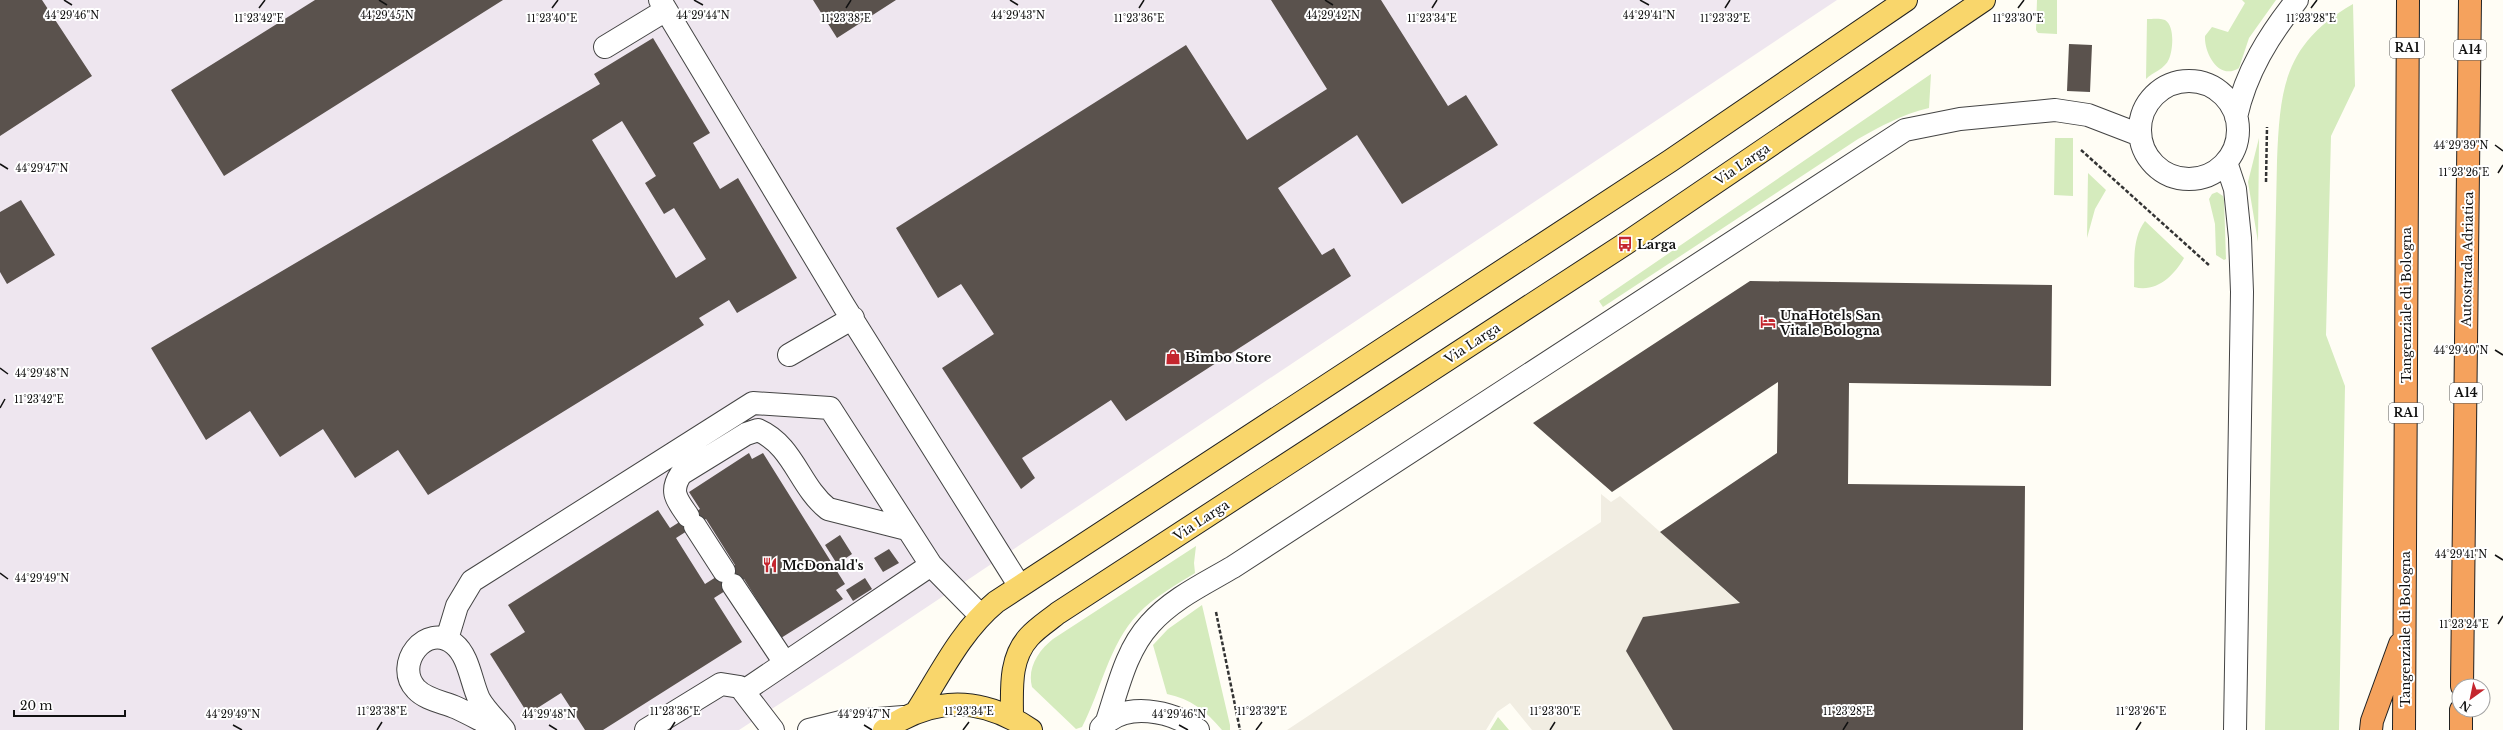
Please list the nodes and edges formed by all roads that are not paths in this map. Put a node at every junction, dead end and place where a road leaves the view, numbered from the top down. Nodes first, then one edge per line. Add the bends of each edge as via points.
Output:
1 (1906, 0) edge
2 (1984, 0) edge
3 (2297, 0) edge
4 (2408, 0) edge
5 (2470, 0) edge
6 (663, 5) edge
7 (605, 47) dead end
8 (2236, 117) junction
9 (2140, 135) junction
10 (2226, 162) junction
11 (852, 318) junction
12 (789, 355) dead end
13 (908, 529) junction
14 (931, 565) junction
15 (1019, 585) junction
16 (980, 615) junction
17 (2406, 628) junction
18 (447, 639) junction
19 (785, 662) junction
20 (2462, 678) edge
21 (744, 691) junction
22 (910, 714) junction
23 (1012, 717) junction
24 (2461, 718) edge
25 (1103, 725) edge
26 (502, 730) edge
27 (646, 730) edge
28 (773, 730) edge
29 (809, 730) edge
30 (884, 730) edge
31 (1031, 730) edge
32 (1198, 730) edge
33 (2235, 730) edge
34 (2371, 730) edge
35 (2404, 730) edge
36 (2461, 730) edge

1 - 15 main road via 1670,162
2 - 23 main road, Via Larga via 1625,244 1058,613 1029,637 1018,654 1012,676
3 - 8 lane via 2277,25 2258,58 2242,90
4 - 17 highway, Tangenziale di Bologna / RA1
5 - 20 highway, Autostrada Adriatica / A14
6 - 7 lane
6 - 11 lane
8 - 9 lane via 2229,103 2218,91 2204,83 2188,81 2172,84 2154,96 2147,104 2141,119
8 - 10 lane via 2238,133 2234,149
9 - 10 lane via 2144,151 2153,164 2167,174 2182,178 2198,178 2213,173
9 - 25 lane via 2088,115 2055,110 1960,119 1904,130 1233,567 1172,604 1150,624 1135,645
10 - 33 lane via 2235,189 2242,292
11 - 12 lane
11 - 15 lane
13 - 14 lane
13 - 18 lane via 830,408 753,403 472,581 457,606
13 - 19 lane via 828,510 817,501 788,454 772,436 758,430 746,434 681,474 675,483 677,499
14 - 16 lane
14 - 19 lane
15 - 16 main road
16 - 22 main road
17 - 34 highway
17 - 35 highway, Tangenziale di Bologna / RA1
18 - 26 lane via 464,656 480,700
18 - 26 lane via 434,637 416,647 408,665 410,681 424,696 457,708
19 - 21 lane
21 - 27 lane via 740,687 721,684
21 - 28 lane
22 - 23 main road via 941,705 966,704 989,708
22 - 29 lane via 841,722
22 - 30 main road
23 - 31 main road
24 - 36 highway
25 - 32 lane via 1133,711 1150,711 1171,716

